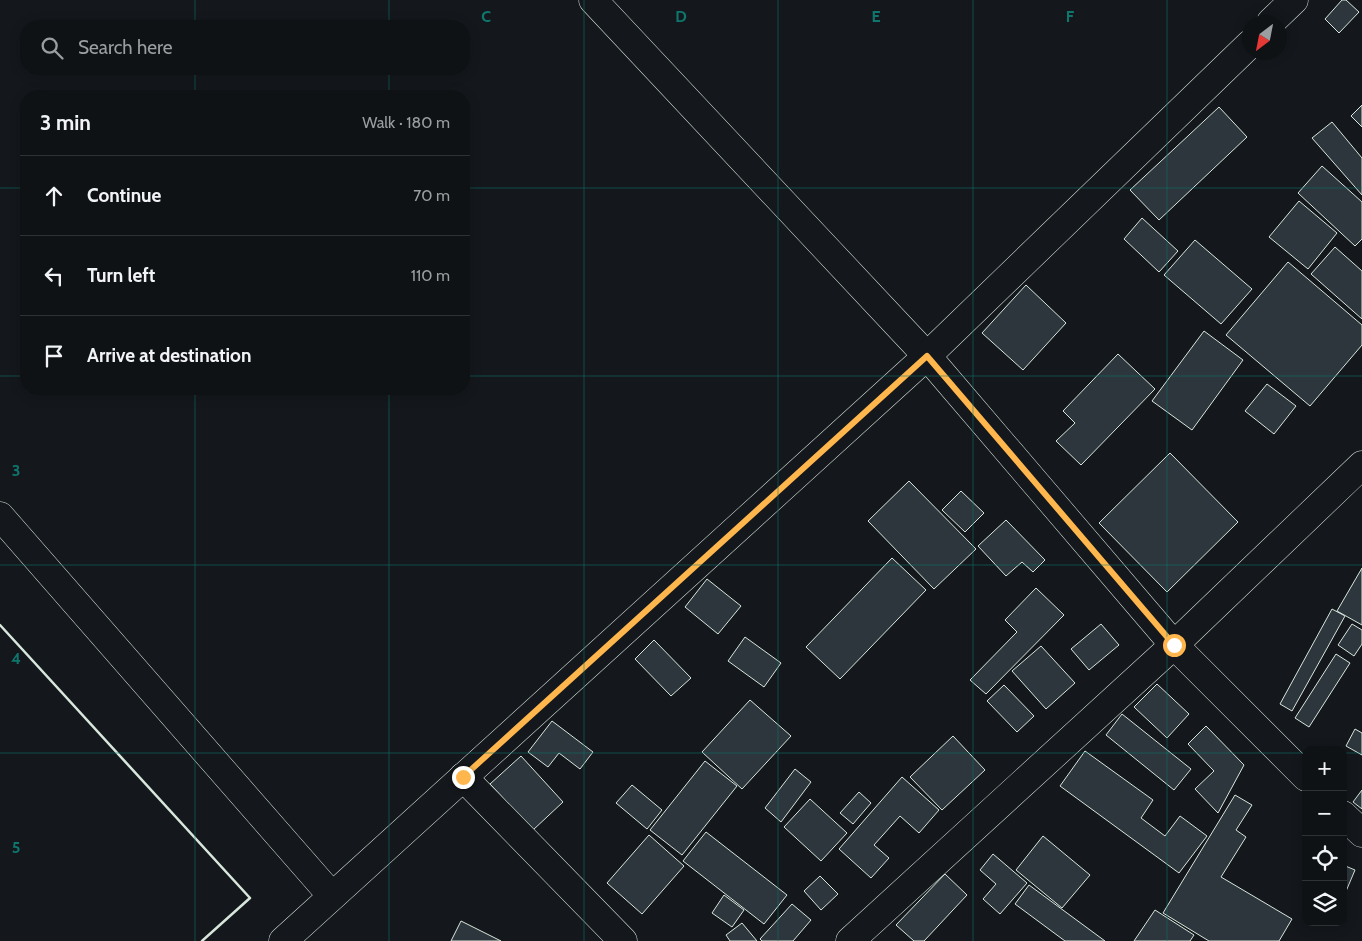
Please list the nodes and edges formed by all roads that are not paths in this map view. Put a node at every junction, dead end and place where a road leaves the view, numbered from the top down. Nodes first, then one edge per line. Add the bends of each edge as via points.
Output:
1 (592, 0) edge
2 (1294, 0) edge
3 (1278, 15) edge
4 (1242, 52) edge
5 (927, 356) junction
6 (1362, 465) edge
7 (0, 516) edge
8 (1174, 645) junction
9 (1302, 773) edge
10 (463, 777) junction
11 (1347, 818) edge
12 (1362, 833) edge
13 (332, 896) junction
14 (283, 941) edge
15 (623, 941) edge
16 (850, 941) edge

1 - 5 street
2 - 3 street
4 - 5 street
5 - 8 street
5 - 10 street
6 - 8 street
7 - 13 street
8 - 9 street
8 - 16 street
10 - 13 street
10 - 15 street
11 - 12 street
13 - 14 street

